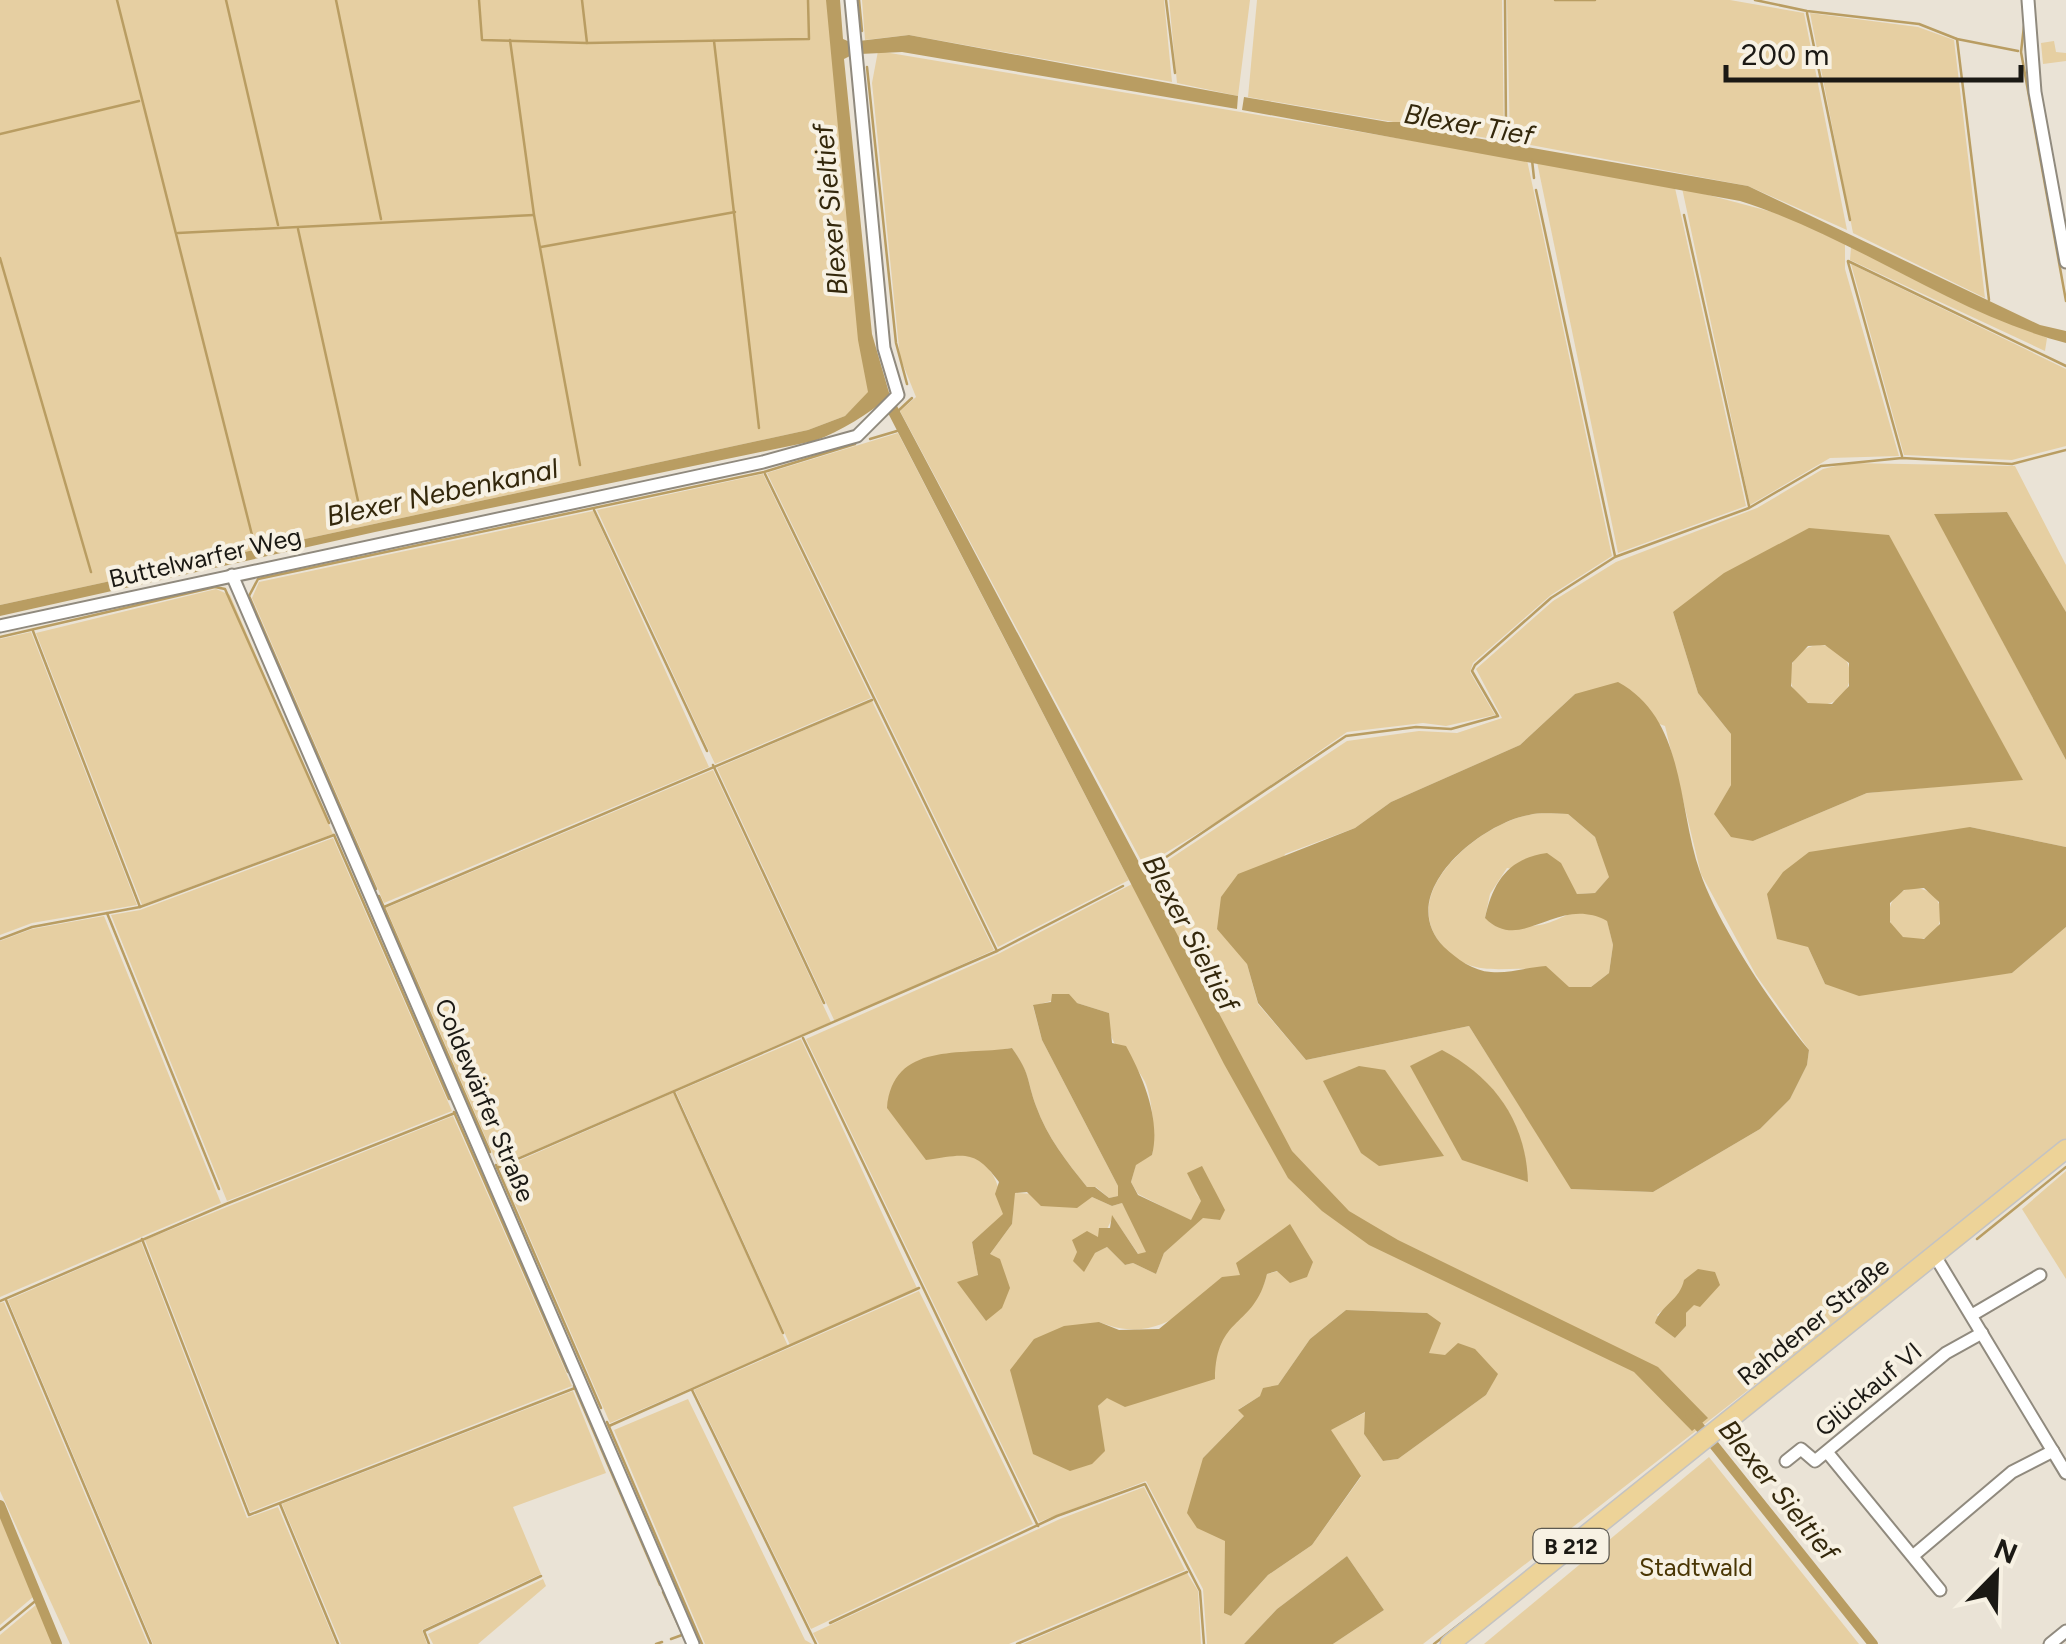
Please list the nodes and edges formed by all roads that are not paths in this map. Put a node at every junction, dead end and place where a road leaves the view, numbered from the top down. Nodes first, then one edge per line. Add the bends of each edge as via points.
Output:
1 (851, 0) edge
2 (2028, 0) edge
3 (2066, 262) edge
4 (232, 574) junction
5 (0, 626) edge
6 (2066, 1149) edge
7 (1936, 1256) junction
8 (2040, 1275) dead end
9 (1972, 1314) junction
10 (1982, 1333) junction
11 (2053, 1451) junction
12 (1827, 1452) junction
13 (1786, 1461) dead end
14 (2066, 1473) edge
15 (1914, 1556) junction
16 (1940, 1590) dead end
17 (2066, 1631) edge
18 (694, 1644) edge
19 (1450, 1644) edge
20 (2050, 1644) edge

1 - 4 street, Buttelwarfer Weg via 884,348 898,388 857,436 764,462
2 - 3 street via 2035,92
4 - 5 street, Buttelwarfer Weg
4 - 18 street, Coldewärfer Straße
6 - 7 main road, Rahdener Straße / B 212
7 - 9 street
7 - 19 main road, Rahdener Straße / B 212
8 - 9 street
9 - 10 street
10 - 11 street
10 - 12 street, Glückauf VI via 1946,1353
11 - 14 street
11 - 15 street via 2012,1472
12 - 13 street, Glückauf VI via 1816,1460 1801,1449
12 - 15 street
15 - 16 street
17 - 20 street

